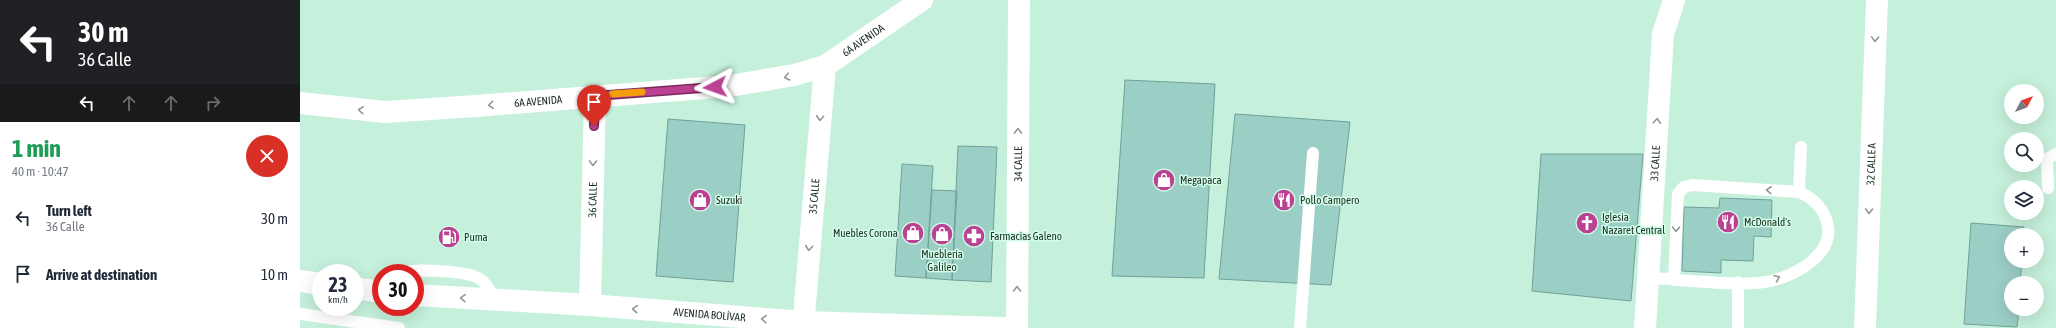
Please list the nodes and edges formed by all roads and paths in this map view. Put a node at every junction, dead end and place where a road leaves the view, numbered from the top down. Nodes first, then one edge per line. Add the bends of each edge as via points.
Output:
1 (922, 0) edge
2 (1019, 0) edge
3 (1674, 0) edge
4 (1877, 0) edge
5 (825, 66) junction
6 (595, 96) junction
7 (300, 103) edge
8 (1801, 147) dead end
9 (1313, 153) dead end
10 (2056, 154) edge
11 (2048, 188) dead end
12 (1799, 192) junction
13 (424, 271) edge
14 (1648, 278) junction
15 (1674, 280) junction
16 (300, 281) edge
17 (1738, 282) junction
18 (312, 283) edge
19 (424, 296) edge
20 (494, 300) junction
21 (590, 305) junction
22 (300, 314) edge
23 (803, 325) edge
24 (399, 328) edge
25 (1004, 328) edge
26 (1017, 328) edge
27 (1300, 328) edge
28 (1645, 328) edge
29 (1738, 328) edge
30 (1865, 328) edge

1 - 5 street, 6A AVENIDA
26 -> 2 street, 34 CALLE
14 -> 3 street, 33 CALLE via 1663,34
4 -> 30 street, 32 CALLE A
5 -> 6 street, 6A AVENIDA via 746,84
5 -> 23 street, 35 CALLE
6 -> 7 street, 6A AVENIDA via 385,112
6 -> 21 street, 36 CALLE
8 - 12 lane
9 - 27 lane
10 - 11 lane via 2047,159
12 -> 15 lane via 1692,185 1684,187 1678,194
17 -> 12 lane via 1771,281 1816,260 1826,245 1829,232 1827,219 1812,198
13 - 20 lane via 474,275 487,285
14 - 15 lane
14 - 28 street, 33 CALLE
15 - 17 lane
16 - 18 street
17 - 29 lane
20 -> 19 street, AVENIDA BOLÍVAR
20 - 21 street, AVENIDA BOLÍVAR
23 -> 21 street, AVENIDA BOLÍVAR
22 - 24 lane
23 - 25 street, AVENIDA BOLÍVAR

